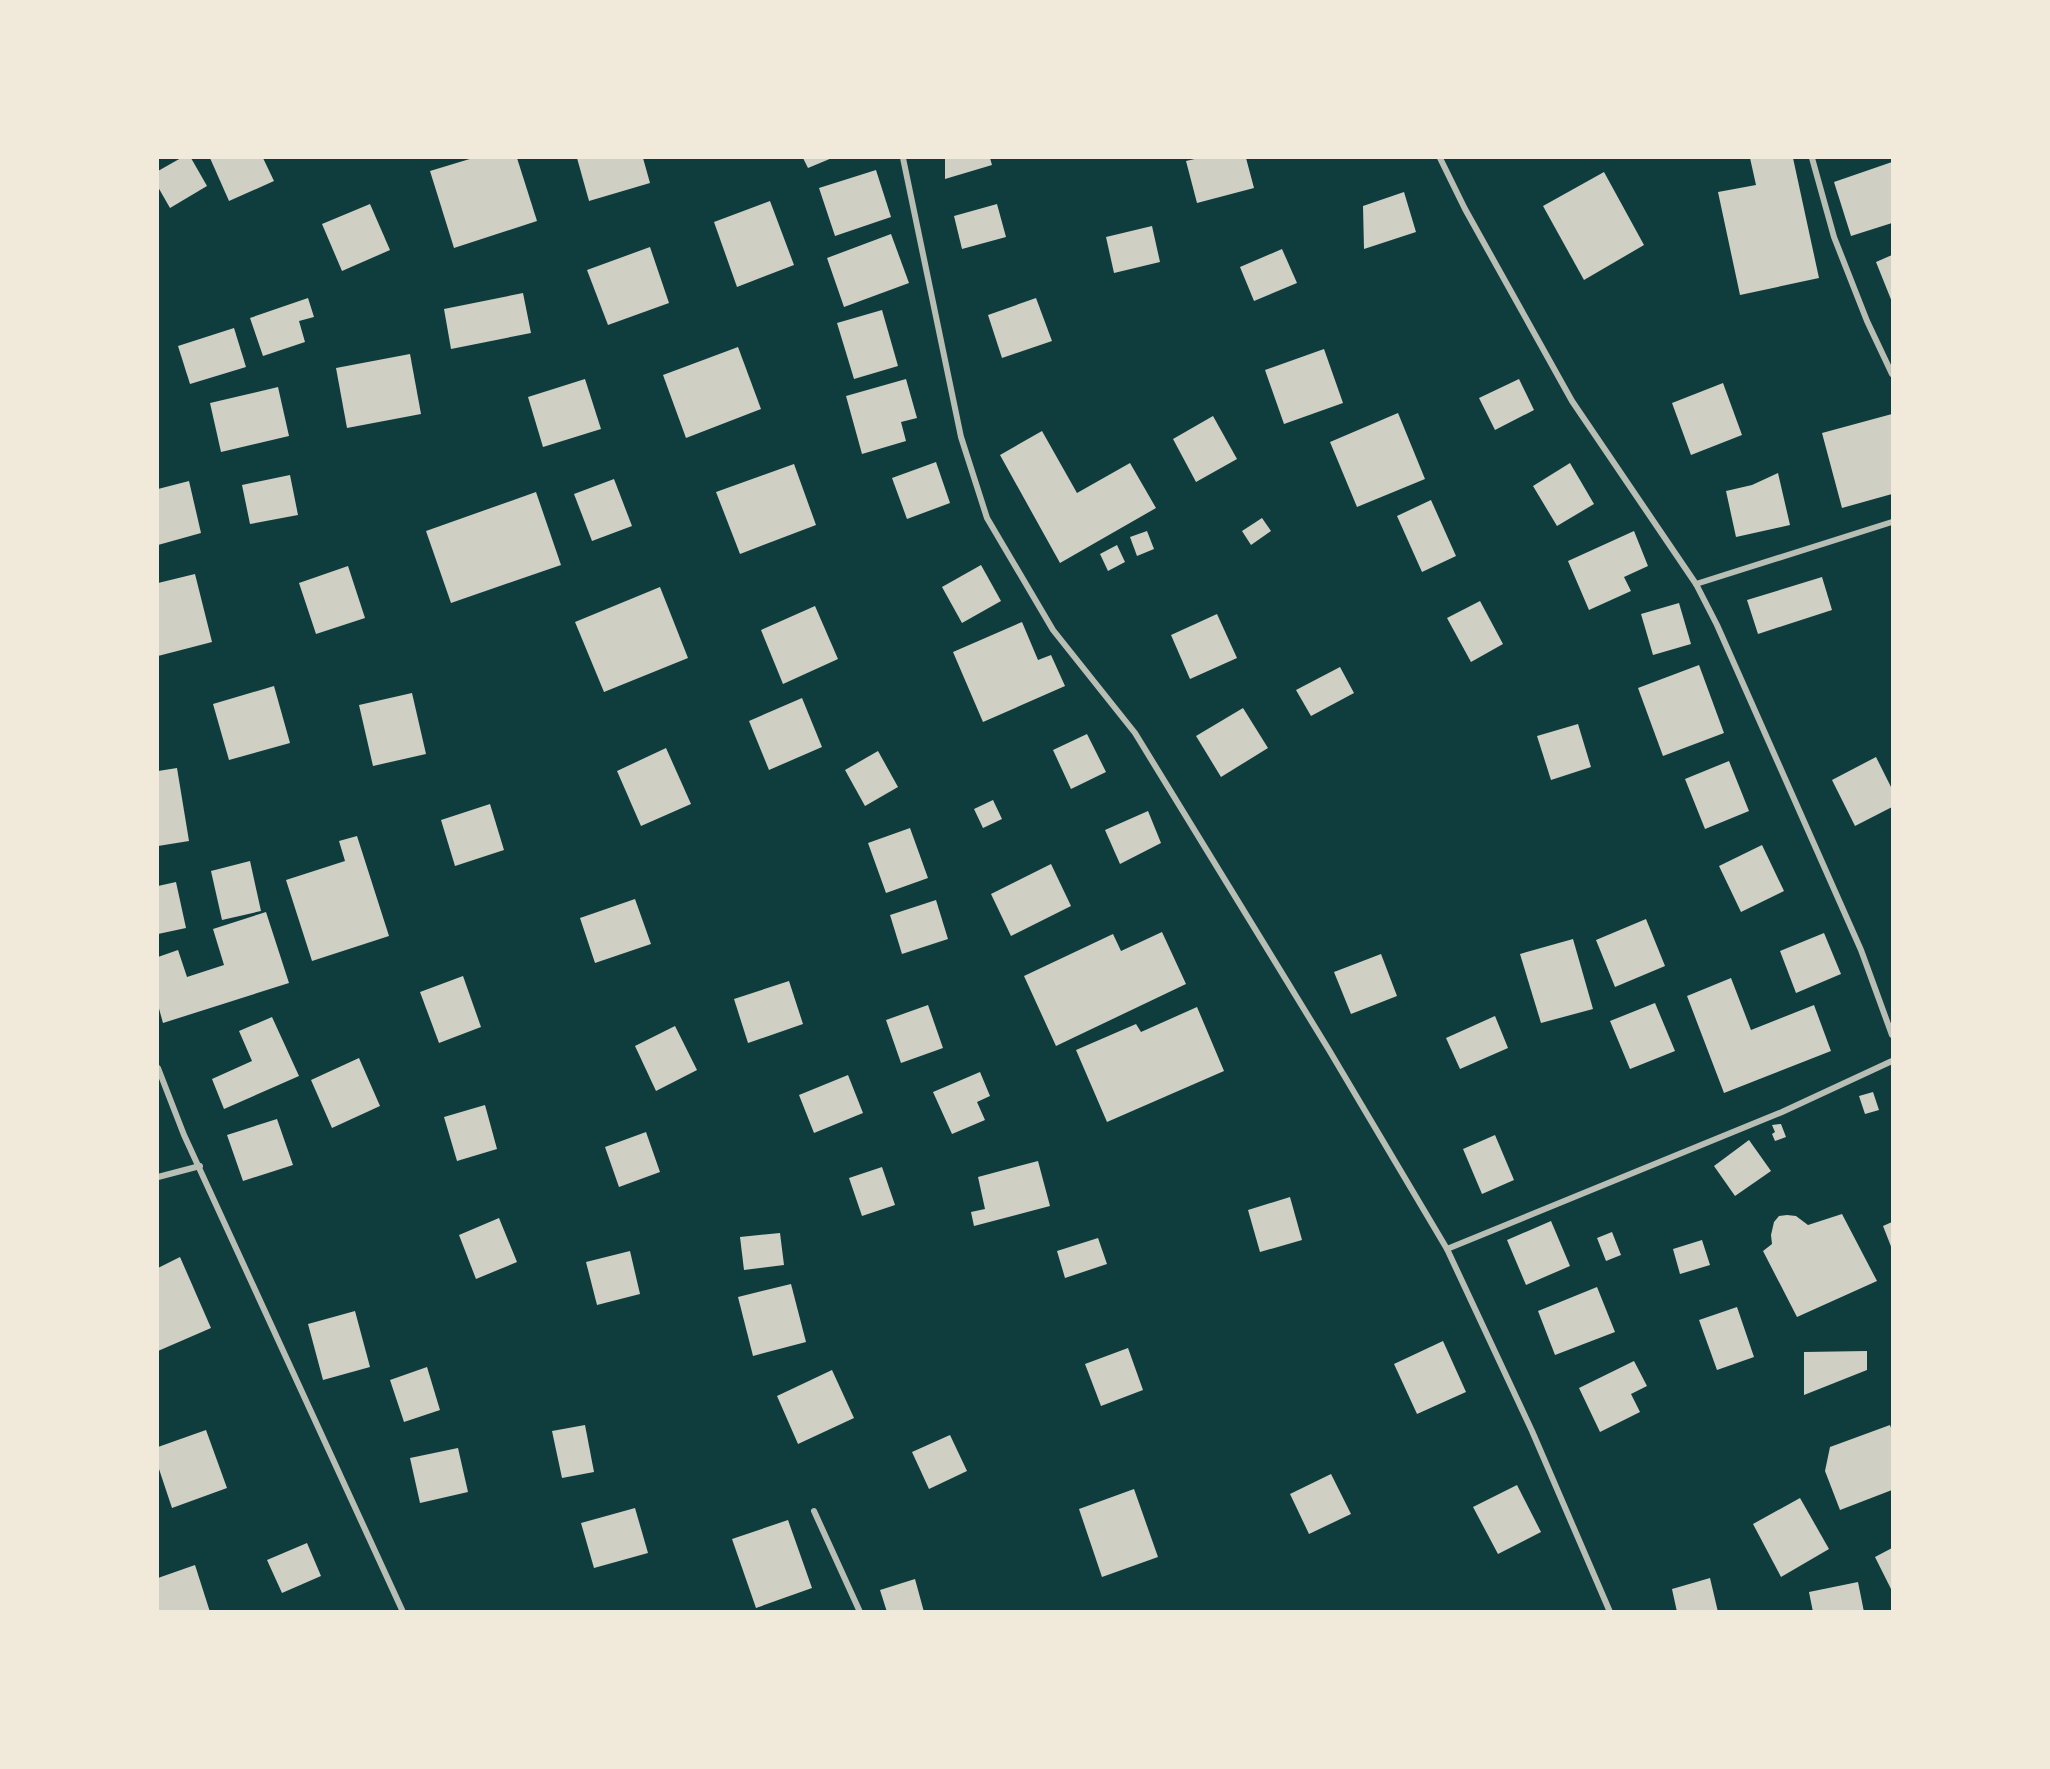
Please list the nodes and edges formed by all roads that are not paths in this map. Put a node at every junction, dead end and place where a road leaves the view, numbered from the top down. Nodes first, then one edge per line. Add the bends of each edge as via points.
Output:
1 (903, 158) edge
2 (1440, 158) edge
3 (1812, 158) edge
4 (1893, 374) edge
5 (1893, 522) edge
6 (1696, 584) junction
7 (1893, 1035) edge
8 (1893, 1061) edge
9 (158, 1068) edge
10 (200, 1166) junction
11 (158, 1177) edge
12 (1447, 1249) junction
13 (814, 1511) dead end
14 (403, 1611) edge
15 (860, 1611) edge
16 (1610, 1611) edge

1 - 12 street via 961,437 987,518 1053,630 1135,733
2 - 6 street via 1572,401
3 - 4 street via 1834,237
5 - 6 street
6 - 7 street via 1861,950
8 - 12 street via 1772,1117
9 - 10 street
10 - 11 street
10 - 14 street
12 - 16 street
13 - 15 street

